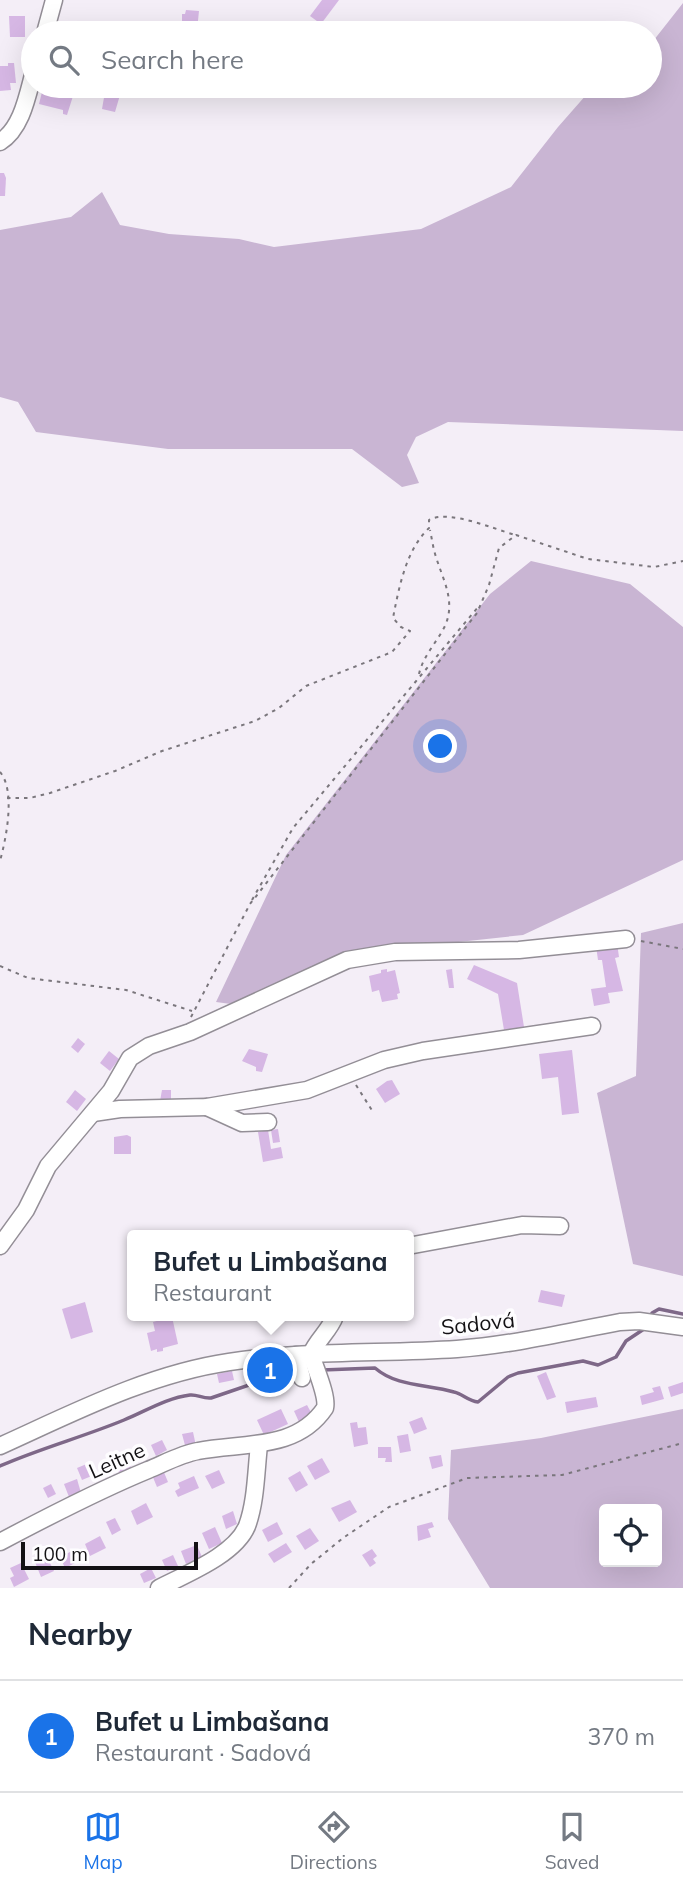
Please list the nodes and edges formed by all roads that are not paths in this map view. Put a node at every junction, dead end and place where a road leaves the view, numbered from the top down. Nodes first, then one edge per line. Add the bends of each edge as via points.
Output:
1 (54, 0) edge
2 (48, 21) edge
3 (27, 98) edge
4 (0, 142) edge
5 (626, 939) road end
6 (592, 1026) dead end
7 (207, 1107) junction
8 (93, 1113) junction
9 (268, 1122) dead end
10 (560, 1226) dead end
11 (414, 1245) edge
12 (0, 1246) edge
13 (334, 1321) edge
14 (683, 1327) edge
15 (306, 1367) junction
16 (259, 1445) junction
17 (0, 1446) edge
18 (0, 1542) edge
19 (159, 1588) edge

1 - 2 street
3 - 4 street via 23,111
5 - 8 street via 520,950 395,952 347,960 149,1046 130,1058
6 - 7 street via 423,1051 384,1060 307,1090
7 - 8 street
7 - 9 street via 242,1123
8 - 12 street via 48,1166 26,1210
10 - 11 street via 534,1224 499,1237
13 - 15 street via 317,1340
14 - 15 street, Sadová via 620,1322 484,1346
15 - 16 street, Leitne via 327,1401 321,1415 305,1429
15 - 17 street, Sadová via 227,1362 153,1381
16 - 18 street, Leitne via 211,1448 180,1457 111,1485
16 - 19 street via 251,1509 242,1535 228,1550

